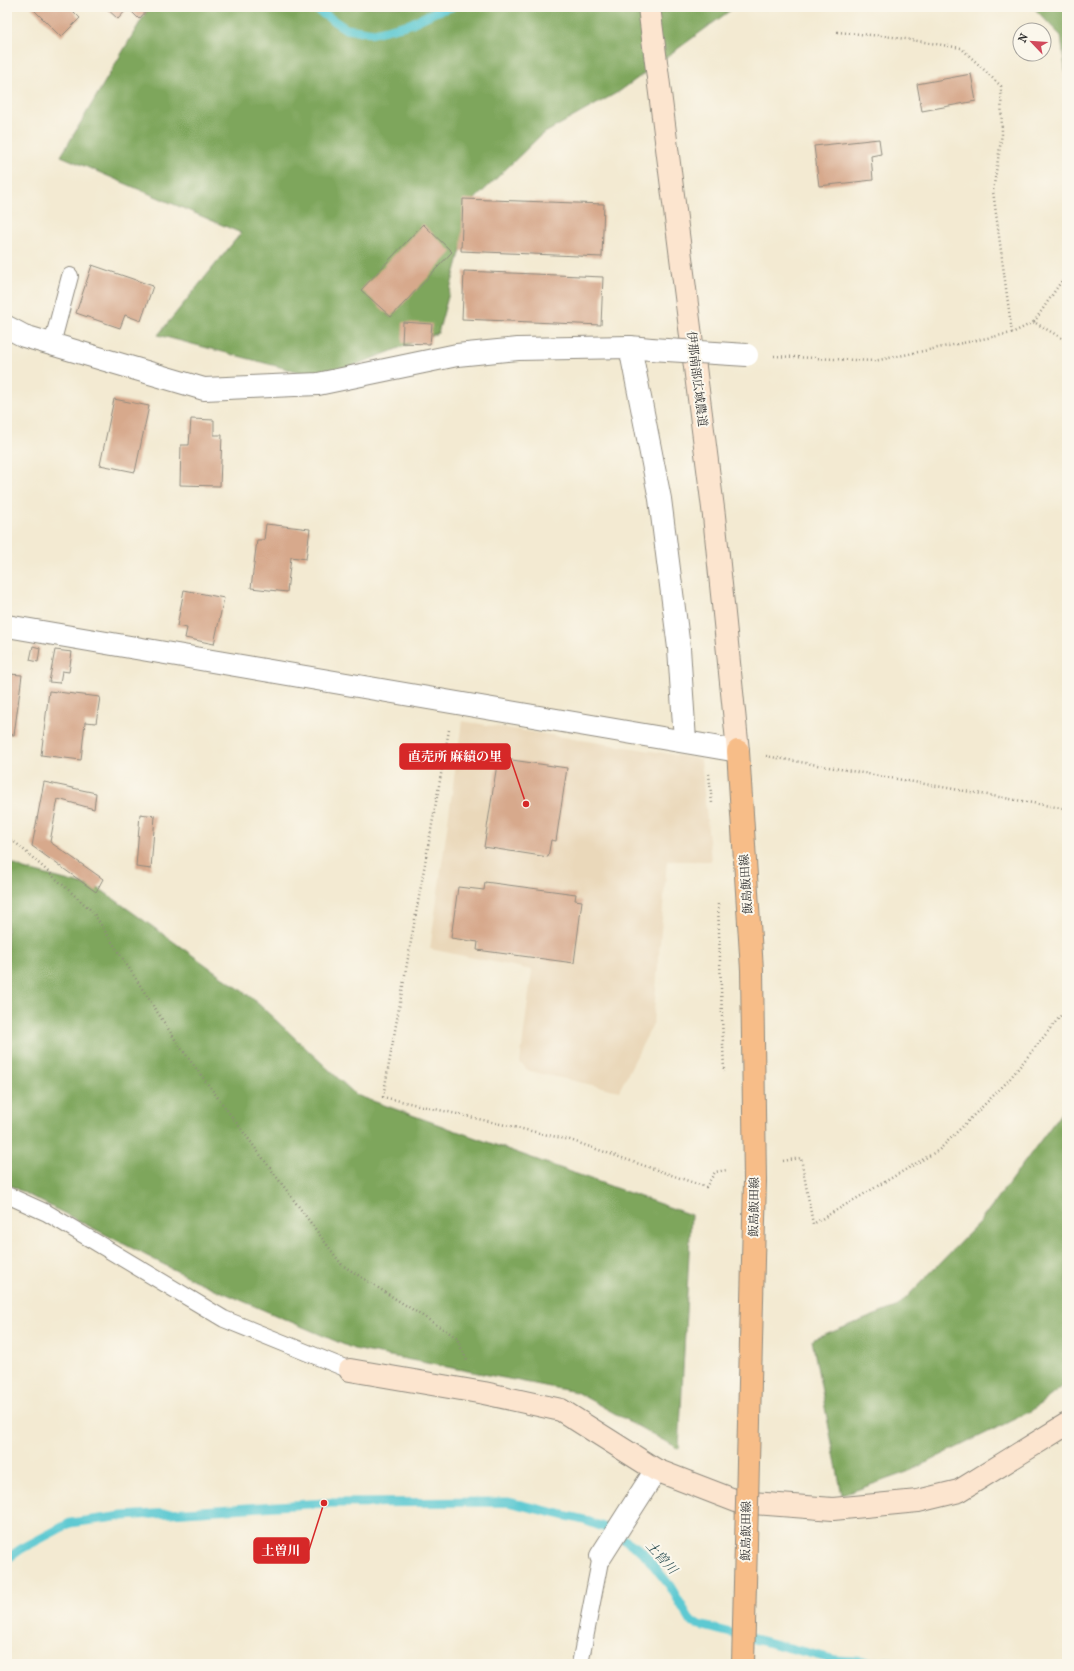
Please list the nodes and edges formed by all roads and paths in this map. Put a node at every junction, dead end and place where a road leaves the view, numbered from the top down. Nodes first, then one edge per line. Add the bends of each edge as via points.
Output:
1 (649, 7) edge
2 (837, 32) dead end
3 (1067, 272) edge
4 (70, 276) dead end
5 (1034, 322) junction
6 (7, 328) edge
7 (1012, 333) junction
8 (1067, 341) edge
9 (52, 344) junction
10 (630, 347) junction
11 (747, 355) joint
12 (7, 626) edge
13 (454, 704) junction
14 (685, 741) junction
15 (707, 745) junction
16 (738, 751) junction
17 (712, 807) dead end
18 (1067, 809) edge
19 (7, 839) edge
20 (718, 901) dead end
21 (1067, 1008) edge
22 (724, 1075) dead end
23 (783, 1161) dead end
24 (727, 1162) dead end
25 (727, 1170) junction
26 (727, 1176) dead end
27 (7, 1195) edge
28 (350, 1370) joint
29 (484, 1393) junction
30 (1067, 1424) edge
31 (656, 1470) junction
32 (601, 1556) joint
33 (580, 1664) edge
34 (743, 1664) edge

1 - 16 street, 伊那南部広域農道 via 714,516
2 - 7 path via 893,37 961,48 1001,86 1002,134 992,191
3 - 5 path
4 - 9 lane
5 - 7 path
5 - 8 path
6 - 9 street
7 - 11 path via 874,361
9 - 10 street via 204,389 318,384 457,355 518,348
10 - 11 street, bridge
10 - 14 street via 660,499 679,648
12 - 13 street
13 - 14 street
13 - 25 path via 383,1097 570,1140 706,1187 716,1172
14 - 15 street
15 - 16 street
15 - 17 path
16 - 18 path
16 - 34 main road, 飯島飯田線, bridge via 752,970 755,1180
19 - 29 path via 16,843 92,911 178,1044 342,1265 456,1337
20 - 22 path
21 - 23 path via 1008,1081 940,1150 813,1224 801,1158
24 - 25 path
25 - 26 path
27 - 28 lane via 47,1213 224,1319
28 - 29 street
29 - 31 street via 561,1410
30 - 31 street via 959,1490 918,1501 833,1509 739,1502
31 - 32 street
32 - 33 lane

